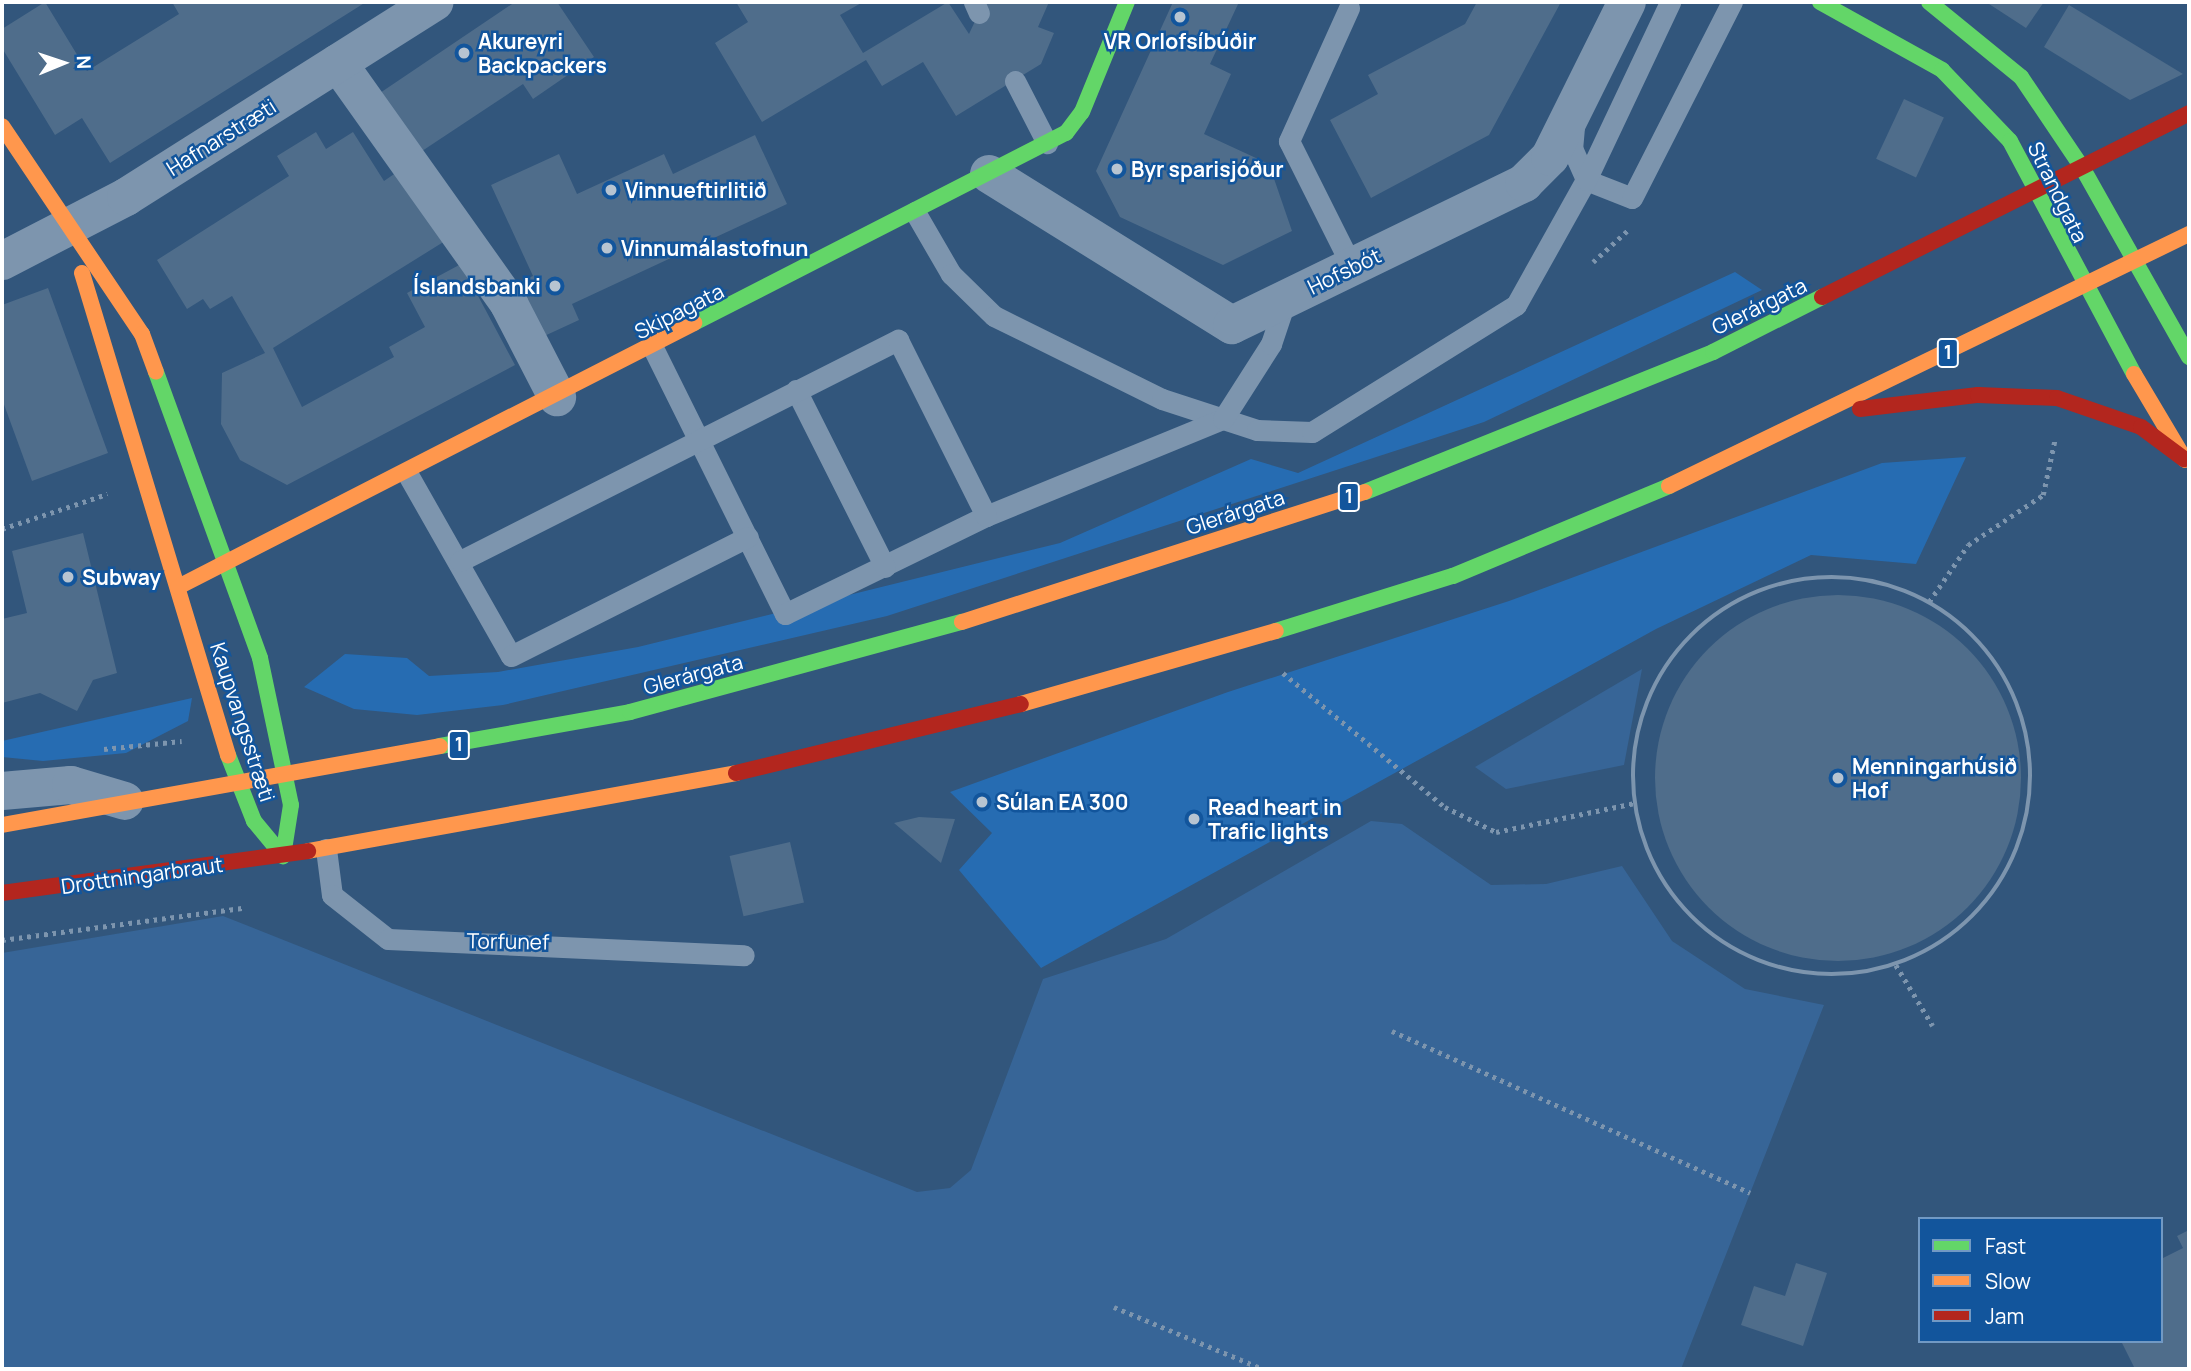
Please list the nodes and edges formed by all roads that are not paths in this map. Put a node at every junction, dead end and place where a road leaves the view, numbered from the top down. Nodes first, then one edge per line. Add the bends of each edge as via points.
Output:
1 (435, 2) edge
2 (1128, 2) edge
3 (1627, 2) edge
4 (1670, 2) edge
5 (1732, 2) edge
6 (1820, 2) edge
7 (1929, 2) edge
8 (1349, 8) dead end
9 (338, 62) junction
10 (1015, 82) dead end
11 (1577, 105) junction
12 (2189, 113) edge
13 (2, 126) edge
14 (1047, 144) junction
15 (2083, 169) junction
16 (989, 174) junction
17 (1586, 180) junction
18 (2034, 192) junction
19 (915, 212) junction
20 (68, 231) junction
21 (2189, 234) edge
22 (2, 261) edge
23 (2134, 263) junction
24 (1352, 267) junction
25 (2083, 288) junction
26 (1286, 299) junction
27 (653, 348) junction
28 (2189, 357) edge
29 (796, 390) junction
30 (557, 397) junction
31 (1814, 418) junction
32 (1223, 419) junction
33 (699, 441) junction
34 (2187, 463) edge
35 (407, 472) junction
36 (986, 516) junction
37 (748, 537) junction
38 (460, 561) junction
39 (225, 564) junction
40 (885, 567) junction
41 (178, 587) junction
42 (286, 772) junction
43 (236, 781) junction
44 (2, 791) edge
45 (125, 801) junction
46 (2, 825) edge
47 (327, 849) junction
48 (283, 856) junction
49 (2, 893) edge
50 (744, 955) dead end

1 - 9 street, Hafnarstræti
2 - 14 main road, Skipagata via 1082,112
3 - 11 street, Hofsbót
4 - 17 lane
5 - 17 lane via 1632,198
6 - 18 main road, Strandgata via 1942,70 1971,94 2010,141
7 - 15 main road, Strandgata via 2021,77
8 - 24 lane via 1289,141
9 - 20 street, Hafnarstræti
9 - 30 street via 509,304
10 - 14 lane
11 - 17 lane via 1572,148
11 - 24 street, Hofsbót via 1550,157 1524,183
12 - 15 main road, Glerárgata / 1
13 - 20 main road, Kaupvangsstræti
14 - 16 main road, Skipagata
15 - 18 main road, Glerárgata / 1
15 - 23 main road, Strandgata
16 - 19 main road, Skipagata
16 - 26 street, Hofsbót via 1232,325
17 - 32 lane via 1517,305 1312,432 1257,430
18 - 25 main road, Strandgata
18 - 42 main road, Glerárgata / 1 via 1713,352 1432,470 903,640 630,712
19 - 27 main road, Skipagata
19 - 32 lane via 951,274 994,316 1162,399
20 - 22 street, Hafnarstræti
20 - 39 main road, Kaupvangsstræti via 142,334
20 - 41 main road, Kaupvangsstræti
21 - 23 main road, 1
23 - 25 main road, 1
23 - 28 main road, Strandgata
24 - 26 street, Hofsbót
25 - 31 main road, 1
25 - 34 main road, Strandgata
26 - 32 lane via 1271,344
27 - 30 main road, Skipagata
27 - 33 lane
29 - 33 lane
29 - 36 lane via 898,340
29 - 40 lane
30 - 35 main road, Skipagata
31 - 34 main road via 1978,394 2057,398 2141,427
31 - 47 main road, 1 via 1453,576 1126,678 774,765
32 - 36 lane
33 - 37 lane
33 - 38 lane
35 - 38 lane
35 - 39 main road, Skipagata
36 - 40 lane
37 - 38 lane via 511,656
37 - 40 lane via 785,614
39 - 41 main road, Skipagata
39 - 42 main road, Kaupvangsstræti via 260,658
41 - 43 main road, Kaupvangsstræti
42 - 43 main road, Glerárgata / 1
42 - 48 main road, Kaupvangsstræti via 291,805
43 - 45 main road, 1
43 - 48 main road, Kaupvangsstræti via 254,821
44 - 45 street via 71,785
45 - 46 main road, 1
47 - 48 main road, 1
47 - 50 lane, Torfunef via 332,895 388,939
48 - 49 main road, Drottningarbraut / 1

